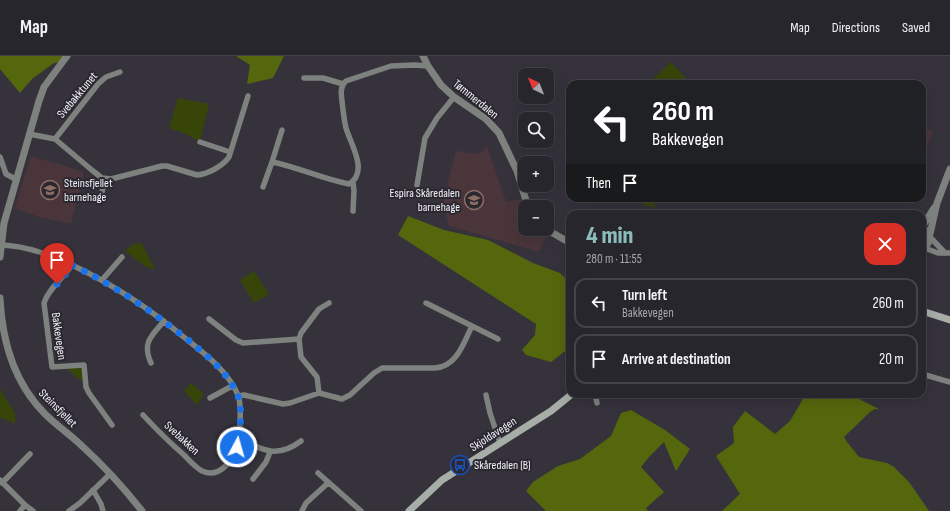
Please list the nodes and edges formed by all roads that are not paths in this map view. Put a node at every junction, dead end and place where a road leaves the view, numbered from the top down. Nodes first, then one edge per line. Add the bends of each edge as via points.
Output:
1 (67, 56) edge
2 (423, 56) edge
3 (428, 66) junction
4 (120, 72) dead end
5 (304, 78) dead end
6 (343, 84) junction
7 (248, 96) dead end
8 (454, 97) junction
9 (282, 130) dead end
10 (29, 134) junction
11 (56, 139) junction
12 (200, 142) dead end
13 (230, 152) junction
14 (0, 157) edge
15 (272, 162) junction
16 (950, 169) edge
17 (105, 179) junction
18 (16, 180) junction
19 (353, 182) junction
20 (417, 185) dead end
21 (263, 187) dead end
22 (102, 192) dead end
23 (526, 200) edge
24 (937, 203) junction
25 (353, 211) dead end
26 (3, 217) edge
27 (926, 221) edge
28 (926, 230) edge
29 (554, 234) edge
30 (930, 236) junction
31 (566, 241) edge
32 (1, 245) junction
33 (926, 245) edge
34 (926, 248) edge
35 (948, 253) edge
36 (0, 257) edge
37 (122, 257) dead end
38 (72, 265) junction
39 (102, 280) junction
40 (0, 298) edge
41 (329, 303) dead end
42 (426, 303) dead end
43 (926, 312) edge
44 (209, 319) dead end
45 (950, 320) edge
46 (164, 321) junction
47 (472, 326) junction
48 (498, 338) dead end
49 (298, 339) junction
50 (151, 363) dead end
51 (926, 375) edge
52 (950, 382) edge
53 (232, 386) junction
54 (319, 393) junction
55 (486, 395) dead end
56 (238, 396) junction
57 (210, 398) dead end
58 (568, 398) edge
59 (596, 398) edge
60 (597, 403) dead end
61 (143, 415) dead end
62 (112, 425) dead end
63 (239, 439) junction
64 (301, 441) dead end
65 (500, 443) junction
66 (270, 452) junction
67 (30, 454) dead end
68 (318, 473) dead end
69 (110, 474) junction
70 (253, 479) dead end
71 (1, 482) edge
72 (328, 483) junction
73 (93, 490) junction
74 (25, 506) junction
75 (20, 511) edge
76 (33, 511) edge
77 (69, 511) edge
78 (103, 511) edge
79 (142, 511) edge
80 (302, 511) edge
81 (361, 511) edge
82 (410, 511) edge

1 - 10 street via 44,87
2 - 3 street, Tømmerdalen
3 - 6 street via 391,66
3 - 8 street, Tømmerdalen via 441,85
4 - 11 street, Svebakktunet via 106,77 98,84
5 - 6 street via 323,78
6 - 19 street via 341,92 346,128 358,161 357,175
7 - 13 street
8 - 20 street via 425,138
8 - 23 street, Tømmerdalen via 486,119 499,133 517,171
9 - 15 street
10 - 11 street
10 - 18 street
11 - 17 street
12 - 13 street
13 - 17 street via 223,163 201,174 162,166
14 - 18 street via 6,174
15 - 19 street via 339,183
15 - 21 street
16 - 24 street
17 - 22 street
18 - 26 street
19 - 25 street
24 - 27 street
24 - 30 street
26 - 32 street
28 - 30 street
29 - 31 street
30 - 33 street
30 - 35 street
32 - 36 street
32 - 38 street, Svebakken via 40,251
34 - 35 street via 938,253
37 - 39 street
38 - 39 street, Svebakken
38 - 62 street, Bakkevegen via 44,303 52,366 84,365 86,387
39 - 46 street, Svebakken
40 - 69 street, Steinsfjellet via 3,333 16,372 26,390 45,414
41 - 49 street via 319,309
42 - 47 street
43 - 45 main road
44 - 49 street via 243,343
46 - 50 street via 148,340 147,356
46 - 53 street, Svebakken via 223,371
47 - 48 street
47 - 54 street via 452,362 442,368 382,368 345,398
49 - 54 street via 301,357 317,377
51 - 52 street
53 - 56 street, Svebakken
53 - 57 street
54 - 56 street via 283,404 244,394
55 - 65 street
56 - 63 street, Svebakken
58 - 65 main road, Skjoldavegen
59 - 60 street
61 - 63 street, Svebakken via 202,471 215,472 228,464
63 - 66 street
64 - 66 street via 282,450
65 - 82 main road, Skjoldavegen via 442,480
66 - 70 street
67 - 71 street
68 - 72 street
69 - 73 street
69 - 79 street, Steinsfjellet
71 - 74 street
72 - 80 street via 306,503
72 - 81 street
73 - 77 street
73 - 78 street
74 - 75 street
74 - 76 street

